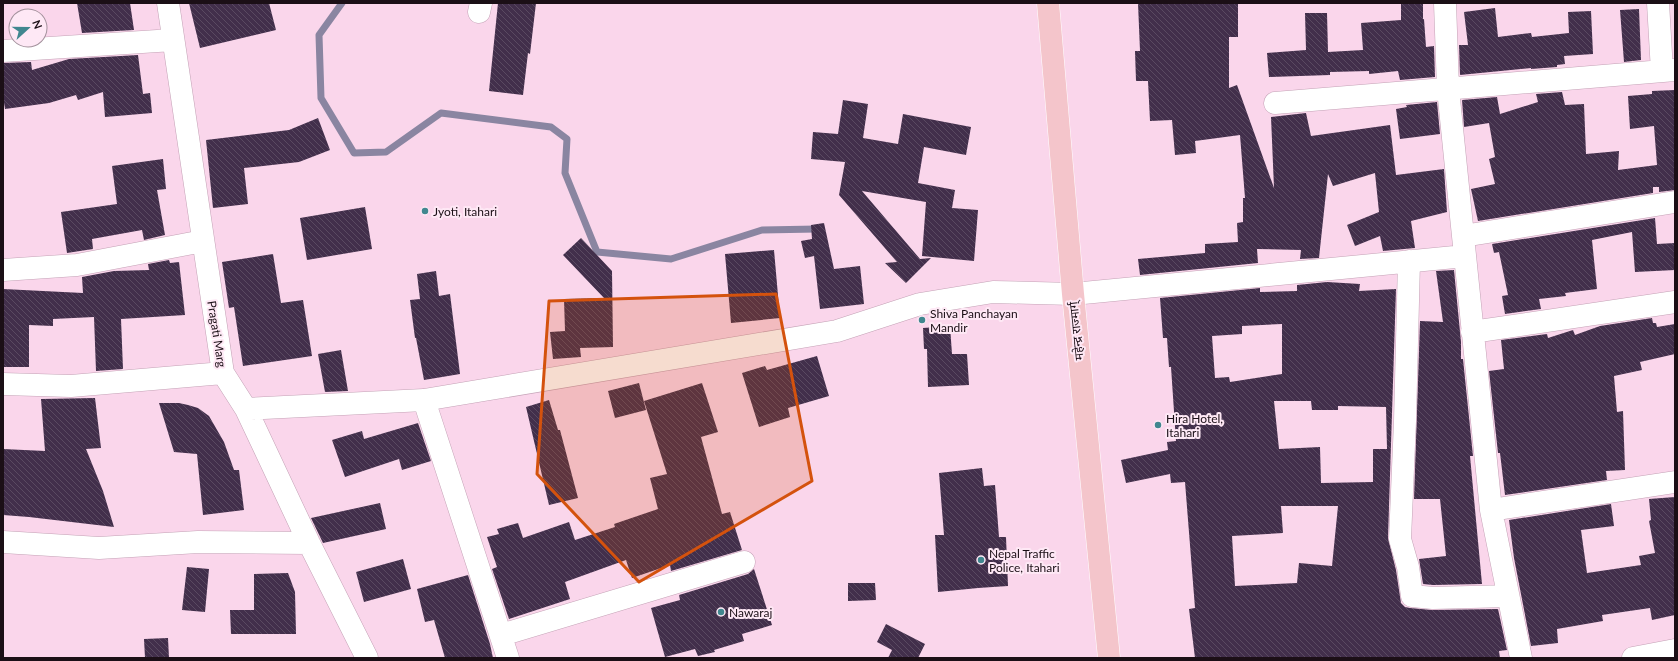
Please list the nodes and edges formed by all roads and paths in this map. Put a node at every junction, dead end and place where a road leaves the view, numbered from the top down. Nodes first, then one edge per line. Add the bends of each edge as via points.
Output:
1 (168, 3) edge
2 (1048, 3) edge
3 (1445, 3) edge
4 (1658, 3) edge
5 (173, 40) junction
6 (3, 50) edge
7 (1668, 70) edge
8 (1448, 89) junction
9 (1276, 103) dead end
10 (1675, 202) edge
11 (203, 241) junction
12 (1464, 246) junction
13 (1409, 261) junction
14 (3, 270) edge
15 (1073, 294) junction
16 (1675, 302) edge
17 (1472, 332) junction
18 (223, 373) junction
19 (3, 384) edge
20 (424, 400) junction
21 (246, 410) junction
22 (1675, 482) edge
23 (1491, 510) junction
24 (3, 542) edge
25 (309, 543) junction
26 (744, 562) dead end
27 (1508, 596) junction
28 (501, 635) junction
29 (1675, 650) edge
30 (367, 658) edge
31 (508, 658) edge
32 (1109, 658) edge
33 (1521, 658) edge
34 (1633, 658) edge

1 - 5 street, Pragati Marg
2 - 15 highway, महेन्द्र राज्मार्ग्
3 - 8 street
4 - 7 street
5 - 6 street
5 - 11 street, Pragati Marg
7 - 8 street
8 - 9 street
8 - 12 street
10 - 12 street
11 - 14 street via 77,265
11 - 18 street, Pragati Marg
12 - 13 street
12 - 17 street
13 - 15 street
13 - 27 street via 1400,539 1408,567 1412,596
15 - 20 street via 993,292 927,303 837,332
15 - 32 highway, महेन्द्र राज्मार्ग्
16 - 17 street
17 - 23 street
18 - 19 street via 71,386
18 - 21 street, Pragati Marg
20 - 21 street
20 - 28 street
21 - 25 street, Pragati Marg
22 - 23 street
23 - 27 street
24 - 25 street via 99,548 198,542
25 - 30 street, Pragati Marg
26 - 28 street
27 - 33 street
28 - 31 street
29 - 34 street

